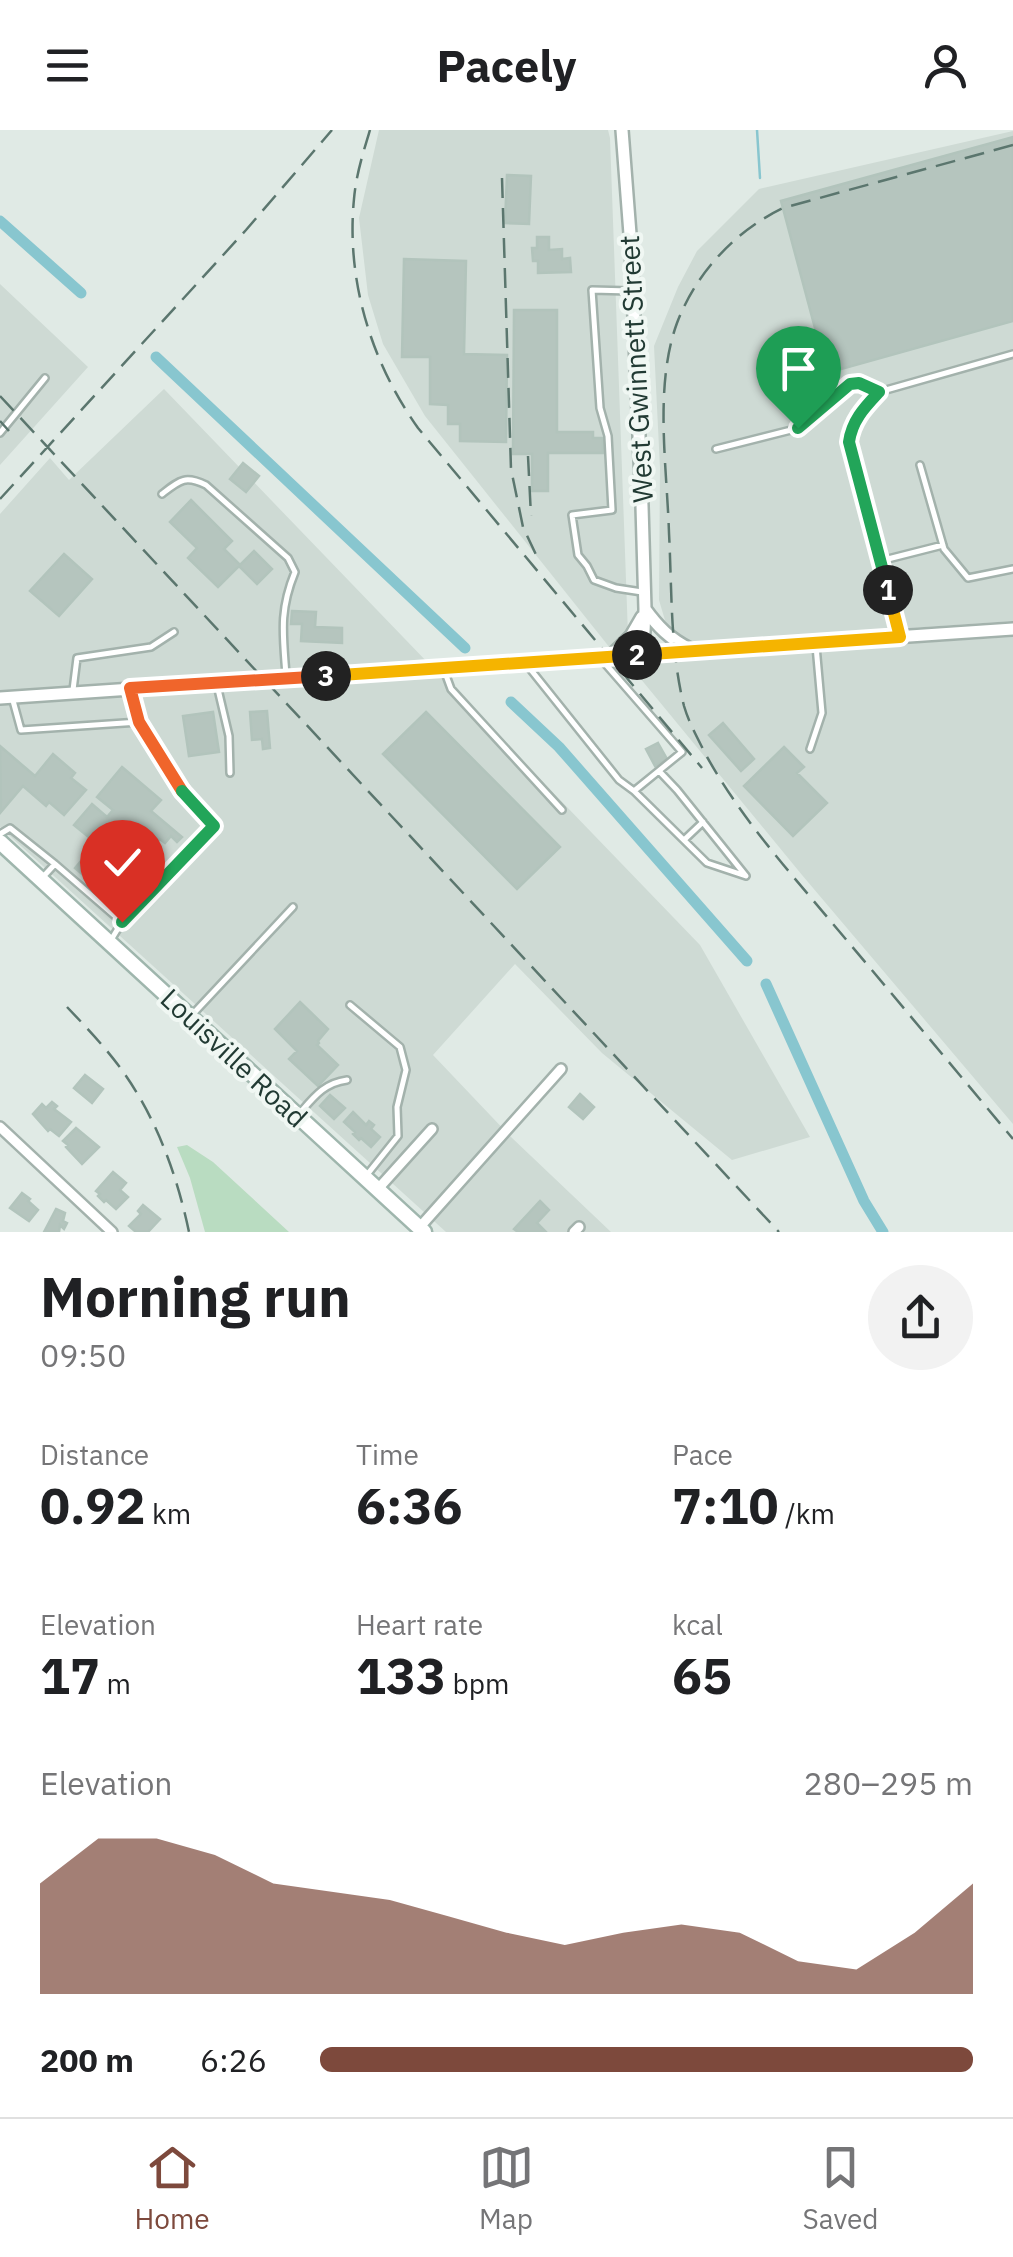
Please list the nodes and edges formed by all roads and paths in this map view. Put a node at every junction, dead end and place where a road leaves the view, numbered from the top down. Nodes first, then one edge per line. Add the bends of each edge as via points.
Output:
1 (622, 130) edge
2 (633, 290) junction
3 (1013, 354) edge
4 (45, 378) dead end
5 (879, 392) junction
6 (0, 433) edge
7 (716, 449) dead end
8 (920, 465) dead end
9 (162, 494) dead end
10 (942, 545) junction
11 (880, 561) junction
12 (1013, 569) edge
13 (645, 592) junction
14 (645, 609) junction
15 (1013, 629) edge
16 (174, 632) dead end
17 (900, 637) junction
18 (816, 643) junction
19 (694, 651) junction
20 (647, 654) junction
21 (605, 658) junction
22 (525, 663) junction
23 (443, 668) junction
24 (287, 678) junction
25 (216, 682) junction
26 (130, 688) junction
27 (72, 692) junction
28 (6, 697) edge
29 (139, 722) junction
30 (810, 749) dead end
31 (659, 771) junction
32 (230, 773) dead end
33 (634, 791) junction
34 (562, 810) dead end
35 (703, 822) junction
36 (0, 834) edge
37 (684, 840) junction
38 (0, 842) edge
39 (55, 864) junction
40 (40, 879) junction
41 (293, 908) dead end
42 (122, 922) junction
43 (110, 943) junction
44 (350, 1006) dead end
45 (190, 1017) junction
46 (561, 1068) dead end
47 (347, 1080) dead end
48 (297, 1116) junction
49 (0, 1128) edge
50 (432, 1129) dead end
51 (364, 1178) junction
52 (377, 1190) junction
53 (422, 1230) edge
54 (112, 1232) edge

1 - 2 street, West Gwinnett Street
2 - 13 street, West Gwinnett Street
2 - 13 lane via 592,290 612,510 572,515 578,555 594,580
3 - 5 lane
4 - 6 lane
5 - 7 lane via 850,384 798,428
5 - 11 lane via 858,414 849,442
8 - 10 lane
9 - 24 lane via 191,478 206,485 288,558 294,572 282,624
10 - 11 lane
10 - 12 lane via 968,578
11 - 17 lane
13 - 14 street, West Gwinnett Street
14 - 19 street via 668,636
14 - 20 street, West Gwinnett Street
14 - 21 street via 631,636
15 - 17 street
16 - 27 lane via 151,648 78,658
17 - 18 street
18 - 19 street
18 - 30 lane via 822,713
19 - 20 street
20 - 21 street
21 - 22 street
21 - 31 lane via 682,752
22 - 23 street
22 - 33 lane
23 - 24 street
23 - 34 lane via 451,689
24 - 25 street
25 - 26 street
25 - 32 lane
26 - 27 street
26 - 29 lane
27 - 28 street
28 - 29 lane via 21,730
29 - 42 lane via 179,788 214,826
31 - 33 lane
31 - 35 lane
33 - 37 lane
35 - 37 lane
35 - 37 lane via 746,876 707,863
36 - 39 lane via 10,828
38 - 40 main road, Louisville Road
39 - 40 lane
39 - 42 lane
40 - 43 main road, Louisville Road
41 - 45 lane
42 - 43 lane
43 - 45 main road, Louisville Road
44 - 51 lane via 400,1047 406,1070 398,1136
45 - 48 main road, Louisville Road
46 - 53 street
47 - 48 lane via 322,1088
48 - 51 main road, Louisville Road
49 - 54 street
50 - 52 street
51 - 52 main road, Louisville Road
52 - 53 main road, Louisville Road

